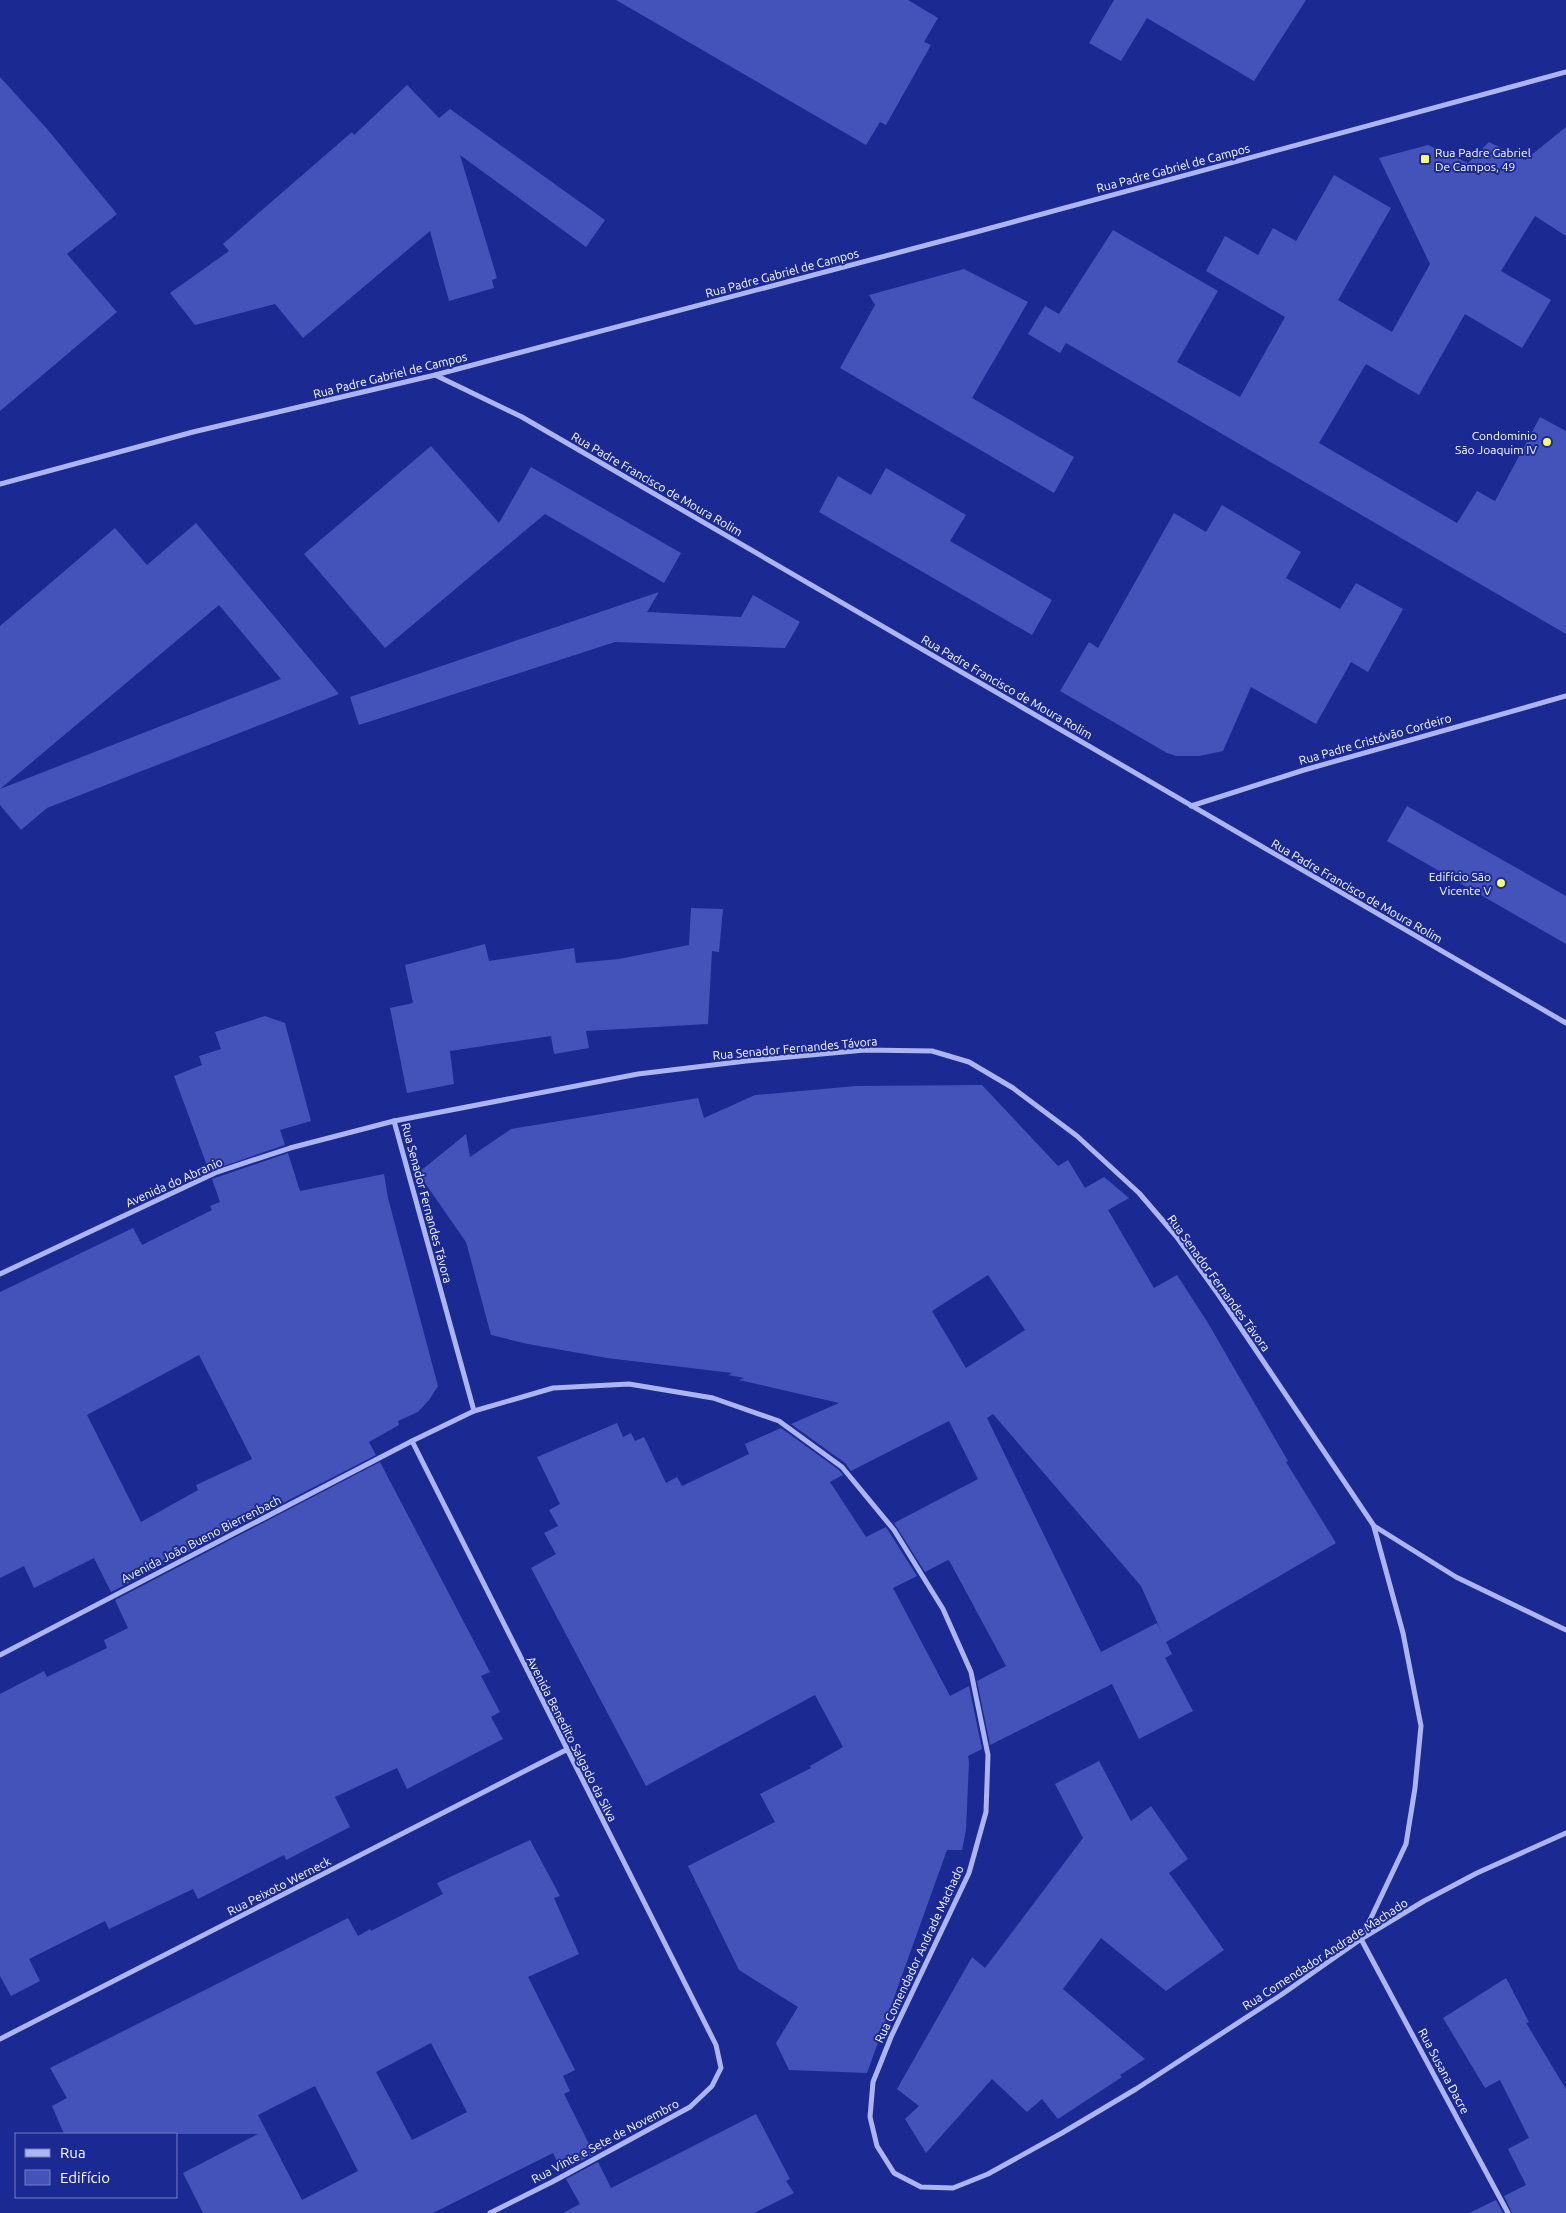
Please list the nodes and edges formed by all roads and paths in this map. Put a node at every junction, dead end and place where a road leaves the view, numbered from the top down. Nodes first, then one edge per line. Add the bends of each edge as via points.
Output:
1 (1566, 72) edge
2 (435, 375) junction
3 (0, 484) edge
4 (1566, 696) edge
5 (1191, 806) junction
6 (1566, 1023) edge
7 (394, 1121) junction
8 (0, 1274) edge
9 (474, 1411) junction
10 (412, 1441) junction
11 (1374, 1526) junction
12 (1566, 1630) edge
13 (0, 1654) edge
14 (566, 1750) junction
15 (1566, 1834) edge
16 (1361, 1939) junction
17 (0, 2039) edge
18 (716, 2046) joint
19 (490, 2213) edge
20 (1508, 2213) edge

1 - 2 street, Rua Padre Gabriel de Campos
2 - 3 street, Rua Padre Gabriel de Campos via 193,432
2 - 5 street, Rua Padre Francisco de Moura Rolim via 522,417
4 - 5 street, Rua Padre Cristóvão Cordeiro via 1304,770
5 - 6 street, Rua Padre Francisco de Moura Rolim
7 - 8 street, Avenida do Abranio via 290,1148 217,1172
7 - 9 street, Rua Senador Fernandes Távora
7 - 11 street, Rua Senador Fernandes Távora via 638,1074 746,1061 865,1050 932,1052 969,1062 1013,1088 1077,1136 1139,1193 1176,1236 1218,1294
9 - 10 street, Rua Comendador Andrade Machado
9 - 16 street, Rua Comendador Andrade Machado via 553,1388 629,1384 713,1398 779,1421 842,1467 894,1530 943,1609 971,1672 988,1755 986,1812 969,1873 873,2082 870,2117 877,2146 894,2172 921,2187 952,2188 988,2174 1136,2089 1281,1996
10 - 13 street, Avenida João Bueno Bierrenbach
10 - 14 street, Avenida Benedito Salgado da Silva
11 - 12 street, Rua Senador Fernandes Távora via 1456,1577
11 - 16 street, Rua Senador Fernandes Távora via 1403,1633 1421,1726 1406,1844
14 - 17 street, Rua Peixoto Werneck
14 - 18 street, Avenida Benedito Salgado da Silva
15 - 16 street, Rua Comendador Andrade Machado via 1477,1872
16 - 20 street, Rua Susana Dacre
18 - 19 street, Rua Vinte e Sete de Novembro via 721,2068 712,2086 690,2107

